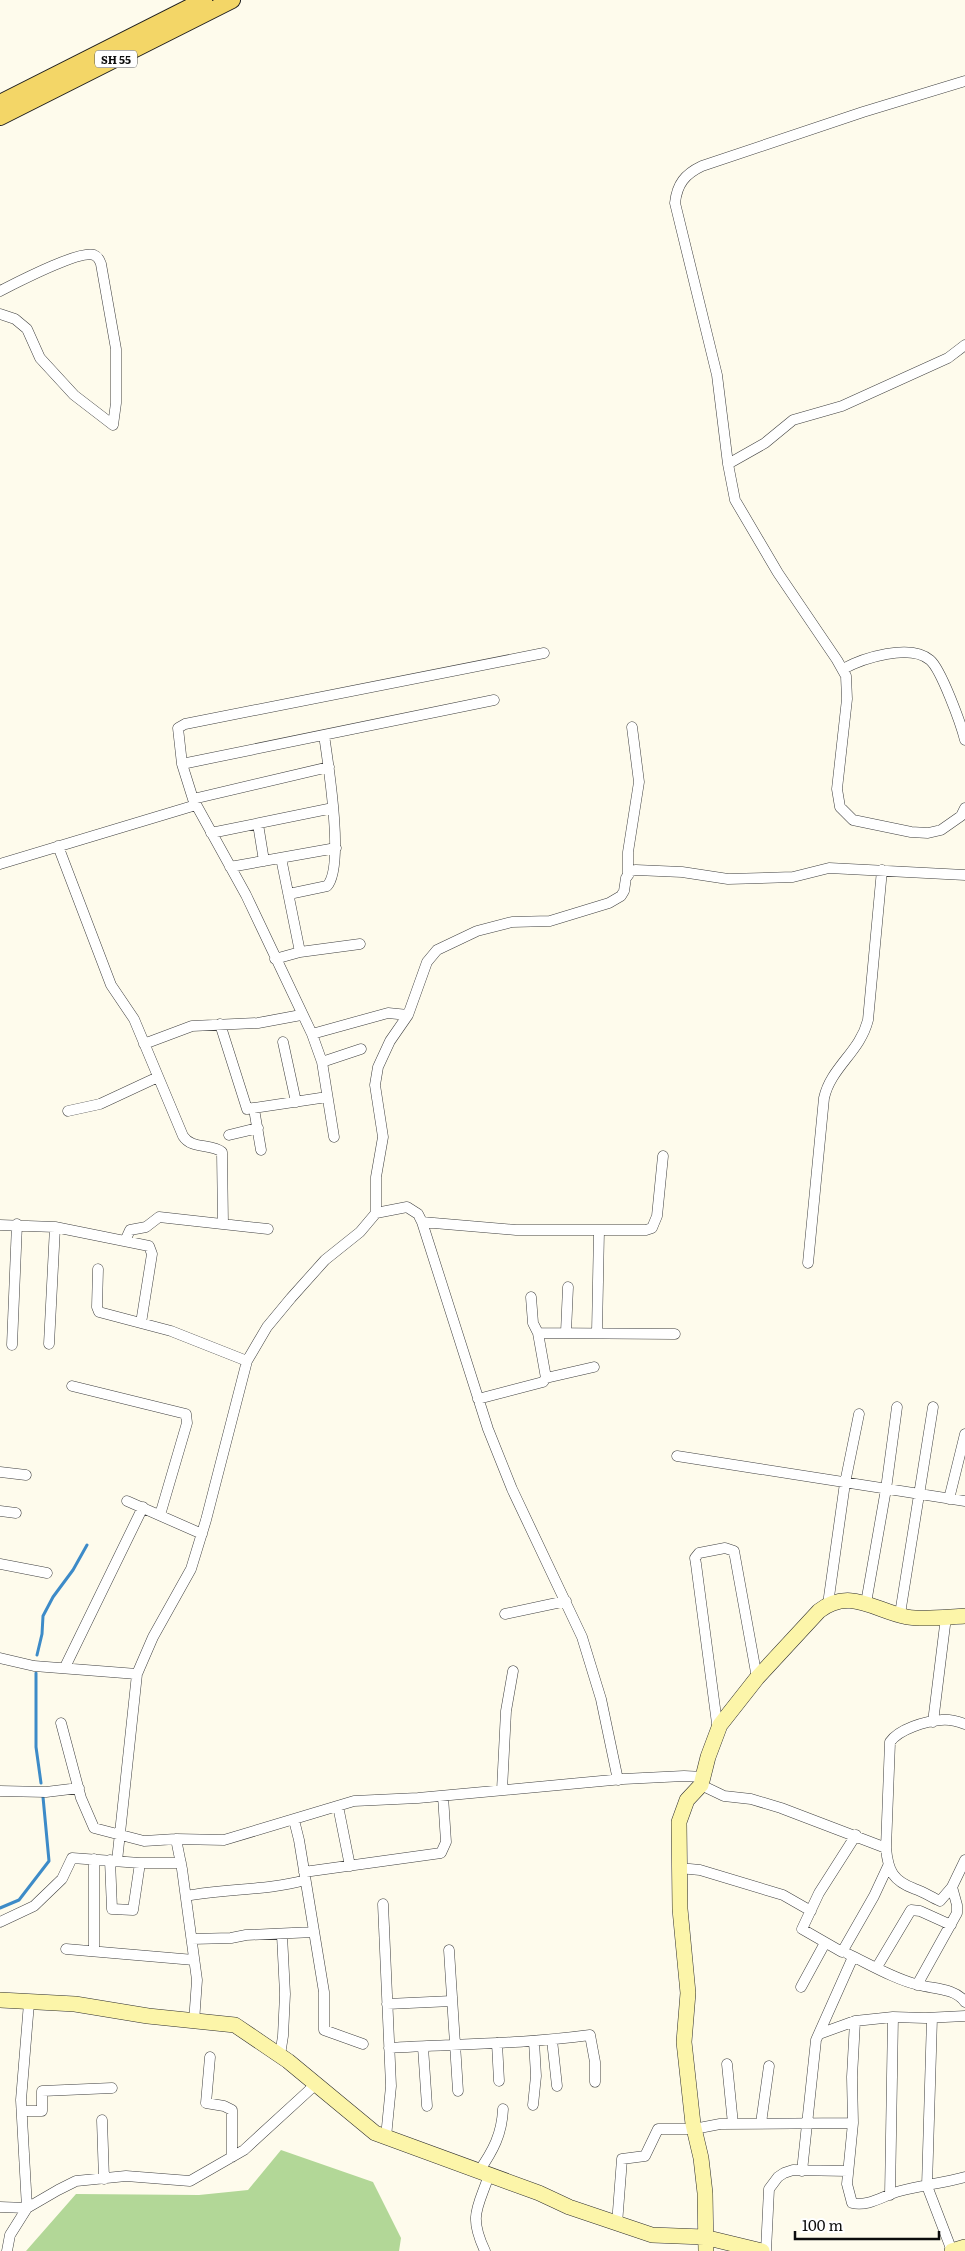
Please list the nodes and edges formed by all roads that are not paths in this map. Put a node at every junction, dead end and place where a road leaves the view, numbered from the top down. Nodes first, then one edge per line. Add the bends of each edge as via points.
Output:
1 (204, 0) edge
2 (232, 0) edge
3 (965, 82) edge
4 (0, 103) edge
5 (0, 117) edge
6 (0, 291) edge
7 (0, 314) edge
8 (965, 345) edge
9 (728, 464) junction
10 (544, 653) dead end
11 (842, 669) junction
12 (494, 700) dead end
13 (632, 727) dead end
14 (324, 735) junction
15 (965, 740) edge
16 (182, 764) junction
17 (329, 767) junction
18 (194, 802) junction
19 (333, 808) junction
20 (965, 808) edge
21 (258, 824) junction
22 (211, 833) junction
23 (58, 846) junction
24 (336, 848) junction
25 (281, 858) junction
26 (264, 861) junction
27 (0, 864) edge
28 (230, 867) junction
29 (882, 870) junction
30 (965, 875) edge
31 (627, 876) junction
32 (289, 894) junction
33 (360, 944) dead end
34 (300, 952) junction
35 (276, 959) junction
36 (402, 1014) junction
37 (301, 1015) junction
38 (220, 1024) junction
39 (312, 1034) junction
40 (282, 1042) dead end
41 (144, 1044) junction
42 (362, 1050) dead end
43 (322, 1062) junction
44 (158, 1077) junction
45 (327, 1097) junction
46 (296, 1102) junction
47 (254, 1109) junction
48 (68, 1111) dead end
49 (258, 1128) junction
50 (229, 1135) dead end
51 (334, 1137) dead end
52 (261, 1150) dead end
53 (664, 1156) dead end
54 (376, 1213) junction
55 (422, 1222) junction
56 (17, 1224) junction
57 (223, 1224) junction
58 (0, 1225) edge
59 (55, 1227) junction
60 (268, 1229) dead end
61 (599, 1231) junction
62 (126, 1240) junction
63 (808, 1263) dead end
64 (98, 1269) dead end
65 (568, 1287) dead end
66 (531, 1297) dead end
67 (141, 1323) junction
68 (566, 1332) junction
69 (597, 1332) junction
70 (538, 1333) junction
71 (675, 1334) dead end
72 (49, 1344) dead end
73 (12, 1346) dead end
74 (247, 1361) junction
75 (594, 1367) dead end
76 (546, 1378) junction
77 (72, 1386) dead end
78 (478, 1399) junction
79 (933, 1406) dead end
80 (897, 1407) dead end
81 (859, 1414) dead end
82 (965, 1434) edge
83 (677, 1456) dead end
84 (0, 1472) edge
85 (26, 1474) dead end
86 (845, 1483) junction
87 (886, 1489) junction
88 (918, 1494) junction
89 (949, 1499) junction
90 (126, 1501) dead end
91 (965, 1501) edge
92 (142, 1508) junction
93 (0, 1511) edge
94 (16, 1513) dead end
95 (160, 1515) junction
96 (202, 1534) junction
97 (0, 1564) edge
98 (47, 1573) dead end
99 (566, 1600) junction
100 (866, 1603) junction
101 (828, 1604) junction
102 (505, 1614) dead end
103 (900, 1614) junction
104 (965, 1616) edge
105 (946, 1617) junction
106 (0, 1658) edge
107 (65, 1667) junction
108 (513, 1671) dead end
109 (137, 1674) junction
110 (757, 1678) junction
111 (933, 1722) junction
112 (61, 1724) dead end
113 (965, 1724) edge
114 (718, 1732) junction
115 (618, 1780) junction
116 (702, 1781) junction
117 (79, 1788) junction
118 (502, 1790) junction
119 (0, 1791) edge
120 (443, 1796) junction
121 (338, 1806) junction
122 (294, 1820) junction
123 (120, 1834) junction
124 (856, 1835) junction
125 (176, 1838) junction
126 (886, 1848) junction
127 (94, 1859) junction
128 (965, 1860) edge
129 (114, 1861) junction
130 (140, 1863) junction
131 (181, 1863) junction
132 (350, 1866) junction
133 (888, 1866) junction
134 (679, 1868) junction
135 (305, 1876) junction
136 (952, 1887) junction
137 (186, 1896) junction
138 (383, 1904) dead end
139 (811, 1911) junction
140 (0, 1922) edge
141 (951, 1925) junction
142 (314, 1932) junction
143 (282, 1934) junction
144 (192, 1938) junction
145 (825, 1943) junction
146 (66, 1949) dead end
147 (449, 1950) dead end
148 (94, 1951) junction
149 (842, 1952) junction
150 (853, 1957) junction
151 (194, 1960) junction
152 (877, 1967) junction
153 (917, 1985) junction
154 (801, 1987) dead end
155 (0, 2000) edge
156 (452, 2001) junction
157 (965, 2002) edge
158 (29, 2003) junction
159 (387, 2004) junction
160 (965, 2016) edge
161 (893, 2017) junction
162 (932, 2018) junction
163 (855, 2021) junction
164 (194, 2022) junction
165 (819, 2034) junction
166 (552, 2040) junction
167 (534, 2041) junction
168 (497, 2043) junction
169 (363, 2044) dead end
170 (455, 2046) junction
171 (423, 2047) junction
172 (390, 2048) junction
173 (280, 2055) junction
174 (210, 2057) dead end
175 (727, 2064) dead end
176 (769, 2066) dead end
177 (499, 2080) dead end
178 (595, 2082) dead end
179 (316, 2084) junction
180 (557, 2086) dead end
181 (112, 2088) dead end
182 (458, 2092) dead end
183 (533, 2105) dead end
184 (427, 2106) dead end
185 (503, 2109) dead end
186 (22, 2111) junction
187 (102, 2120) dead end
188 (853, 2122) junction
189 (761, 2123) junction
190 (733, 2124) junction
191 (808, 2124) junction
192 (694, 2129) junction
193 (386, 2137) junction
194 (232, 2157) junction
195 (802, 2170) junction
196 (848, 2172) junction
197 (484, 2173) junction
198 (965, 2177) edge
199 (104, 2178) junction
200 (927, 2186) junction
201 (890, 2195) junction
202 (0, 2207) edge
203 (27, 2208) junction
204 (617, 2224) junction
205 (705, 2244) edge
206 (965, 2247) edge
207 (7, 2251) edge
208 (485, 2251) edge
209 (762, 2251) edge
210 (766, 2251) edge
211 (952, 2251) edge

1 - 4 main road
2 - 5 main road, SH 55
3 - 9 street via 702,166 684,177 676,190 675,203 717,375
6 - 7 street via 72,258 94,255 98,258 116,349 113,425 74,395 40,358 27,330 15,319
8 - 9 street via 948,358 842,406 793,420 765,443
9 - 11 street via 735,500 778,573
10 - 16 street via 184,724 177,731
11 - 15 street via 877,655 923,655 934,664 941,677
11 - 20 street via 847,699 837,789 845,815 854,820 928,833 951,824
12 - 14 street
13 - 31 street via 639,782
14 - 16 street
14 - 17 street
16 - 18 street
17 - 18 street
17 - 19 street
18 - 22 street
18 - 23 street
19 - 21 street
19 - 24 street
21 - 22 street
21 - 26 street
22 - 28 street
23 - 27 street
23 - 41 street via 111,984 131,1014
24 - 25 street
24 - 32 street via 329,884
25 - 26 street
25 - 32 street
26 - 28 street
28 - 35 street
29 - 30 street
29 - 31 street via 829,868 792,876 728,879 671,871 631,870
29 - 63 street via 865,1033 830,1078 824,1098
31 - 36 street via 621,896 609,903 550,921 512,922 477,931 437,950 427,962
32 - 34 street
33 - 34 street
34 - 35 street
35 - 37 street
36 - 39 street
36 - 54 street via 378,1067 375,1085 383,1137 376,1177
37 - 38 street via 258,1023
37 - 39 street
38 - 41 street via 187,1027
38 - 47 street via 244,1104 248,1109
39 - 43 street
40 - 46 street
41 - 44 street
42 - 43 street
43 - 45 street
44 - 48 street via 107,1101
44 - 57 street via 186,1141 222,1152
45 - 46 street
45 - 51 street
46 - 47 street
47 - 49 street
49 - 50 street
49 - 52 street
53 - 61 street via 657,1216 652,1228
54 - 55 street via 407,1207 418,1214
54 - 74 street via 360,1232 325,1260 291,1298 267,1327
55 - 61 street via 489,1229
55 - 78 street
56 - 58 street
56 - 59 street
56 - 73 street
57 - 60 street
57 - 62 street via 159,1217 146,1227 130,1230
59 - 62 street
59 - 72 street
61 - 69 street
62 - 67 street via 149,1246 152,1250
64 - 67 street via 99,1312
65 - 68 street
66 - 70 street via 533,1323
67 - 74 street via 171,1331
68 - 69 street
68 - 70 street
69 - 71 street
70 - 76 street
74 - 96 street
75 - 76 street
76 - 78 street via 539,1384
77 - 95 street via 183,1413 187,1419
78 - 99 street via 512,1489
79 - 88 street
80 - 87 street
81 - 86 street
82 - 89 street
83 - 86 street
84 - 85 street
86 - 87 street
86 - 101 street
87 - 88 street
87 - 100 street
88 - 89 street
88 - 103 street
89 - 91 street
90 - 92 street
92 - 95 street
92 - 107 street
93 - 94 street
95 - 96 street
96 - 109 street via 191,1569 153,1637
97 - 98 street
99 - 102 street
99 - 115 street via 582,1637 599,1692
100 - 101 street via 841,1600
100 - 103 street
101 - 110 street
103 - 105 street via 907,1617
104 - 105 street
105 - 111 street
106 - 107 street via 34,1666
107 - 109 street
108 - 118 street via 506,1711
109 - 123 street
110 - 114 street
110 - 114 street via 734,1551 725,1548 699,1553 695,1558
111 - 113 street via 952,1720
111 - 126 street via 896,1735 890,1742
112 - 117 street
114 - 116 street
115 - 116 street via 684,1776
115 - 118 street
116 - 124 street via 724,1796 782,1808
116 - 134 street via 687,1800 678,1822
117 - 119 street via 46,1792
117 - 123 street via 94,1828
118 - 120 street
120 - 121 street via 354,1801
120 - 132 street via 446,1842 441,1853
121 - 122 street
121 - 132 street
122 - 125 street via 224,1840
122 - 135 street
123 - 125 street via 144,1841
123 - 129 street
124 - 126 street
124 - 139 street
125 - 131 street
126 - 133 street
127 - 129 street
127 - 140 street via 72,1858 62,1879 34,1906
127 - 148 street
128 - 136 street
129 - 130 street
129 - 130 street via 112,1909 133,1910
130 - 131 street
131 - 137 street
132 - 135 street
133 - 136 street via 893,1876 906,1887 940,1901
133 - 149 street
134 - 139 street via 700,1870 783,1895
134 - 192 street via 688,1993 684,2042
135 - 137 street via 243,1890
135 - 142 street
136 - 141 street via 958,1909
137 - 144 street
138 - 159 street
139 - 145 street via 802,1929
141 - 152 street via 911,1910
141 - 153 street
142 - 143 street
142 - 169 street via 324,1992 324,2030
143 - 144 street
143 - 173 street via 285,1994
144 - 151 street
145 - 149 street
145 - 154 street
146 - 148 street
147 - 156 street
148 - 151 street
149 - 150 street
150 - 152 street
150 - 165 street
151 - 164 street via 198,1980
152 - 153 street
153 - 157 street via 950,1992
155 - 158 street
156 - 159 street
156 - 170 street
158 - 164 street via 75,2004
158 - 186 street via 22,2072
159 - 172 street
160 - 162 street
161 - 162 street
161 - 163 street
161 - 201 street
162 - 200 street
163 - 165 street
163 - 188 street
164 - 173 street via 235,2025
165 - 191 street via 814,2050
166 - 167 street
166 - 178 street via 590,2035
166 - 180 street
167 - 168 street
167 - 183 street via 536,2076
168 - 170 street
168 - 177 street
170 - 171 street
170 - 182 street
171 - 172 street
171 - 184 street
172 - 193 street via 391,2094
173 - 179 street
174 - 194 street via 206,2103 232,2110
175 - 190 street
176 - 189 street
179 - 193 street via 375,2133
179 - 194 street via 244,2150
181 - 186 street via 42,2091 42,2111
185 - 197 street via 498,2138
186 - 203 street
187 - 199 street
188 - 191 street
188 - 196 street
189 - 190 street
189 - 191 street
190 - 192 street
191 - 195 street
192 - 204 street via 658,2129 645,2156 622,2159
192 - 205 street via 705,2193
193 - 197 street
194 - 199 street via 190,2181 126,2176
195 - 196 street
195 - 210 street via 784,2173 769,2189
196 - 201 street via 846,2184 852,2203
197 - 204 street
197 - 208 street via 475,2213
198 - 200 street
199 - 203 street via 76,2182
200 - 201 street
200 - 211 street
202 - 203 street
203 - 207 street via 10,2235
204 - 205 street via 652,2235
205 - 209 street
206 - 211 street

